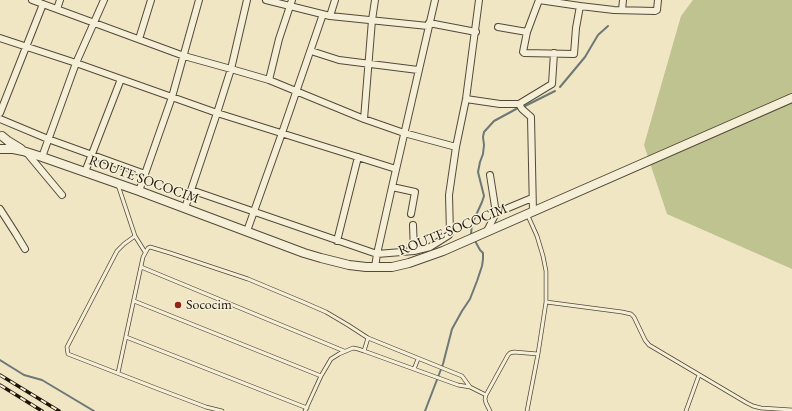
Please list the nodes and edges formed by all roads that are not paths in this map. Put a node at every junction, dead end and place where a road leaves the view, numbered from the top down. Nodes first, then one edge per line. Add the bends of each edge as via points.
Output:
1 (32, 0) edge
2 (60, 0) edge
3 (104, 0) edge
4 (151, 0) edge
5 (199, 0) edge
6 (247, 0) edge
7 (266, 0) edge
8 (335, 0) edge
9 (375, 0) edge
10 (435, 0) edge
11 (479, 0) edge
12 (539, 0) edge
13 (623, 0) edge
14 (658, 0) edge
15 (292, 3) edge
16 (43, 4) junction
17 (580, 6) junction
18 (57, 9) junction
19 (622, 10) junction
20 (323, 14) junction
21 (330, 16) junction
22 (372, 20) junction
23 (94, 22) junction
24 (429, 24) junction
25 (498, 27) dead end
26 (476, 32) junction
27 (527, 32) junction
28 (0, 38) edge
29 (138, 39) junction
30 (26, 46) junction
31 (311, 51) junction
32 (554, 53) junction
33 (184, 56) junction
34 (76, 63) junction
35 (368, 65) junction
36 (230, 69) junction
37 (418, 70) junction
38 (121, 79) junction
39 (269, 80) junction
40 (297, 92) junction
41 (172, 97) junction
42 (792, 98) edge
43 (466, 99) junction
44 (519, 104) junction
45 (0, 113) edge
46 (217, 113) junction
47 (364, 119) junction
48 (0, 120) edge
49 (282, 133) junction
50 (404, 133) junction
51 (1, 134) edge
52 (48, 139) junction
53 (456, 147) junction
54 (0, 148) edge
55 (25, 151) junction
56 (92, 155) junction
57 (42, 157) junction
58 (358, 157) junction
59 (396, 169) junction
60 (85, 172) junction
61 (145, 174) junction
62 (490, 175) dead end
63 (118, 184) junction
64 (392, 187) junction
65 (191, 190) junction
66 (139, 191) junction
67 (62, 195) dead end
68 (532, 198) junction
69 (185, 208) junction
70 (0, 209) edge
71 (254, 212) junction
72 (496, 213) junction
73 (530, 213) junction
74 (411, 214) dead end
75 (413, 225) dead end
76 (247, 231) junction
77 (487, 232) junction
78 (135, 236) junction
79 (337, 241) junction
80 (24, 249) dead end
81 (414, 251) junction
82 (146, 252) junction
83 (377, 254) junction
84 (141, 267) junction
85 (375, 267) junction
86 (134, 301) junction
87 (546, 302) junction
88 (126, 337) junction
89 (368, 338) junction
90 (344, 351) junction
91 (364, 351) junction
92 (538, 354) junction
93 (418, 359) junction
94 (414, 369) junction
95 (118, 373) junction
96 (699, 375) junction
97 (321, 376) junction
98 (470, 387) junction
99 (486, 395) junction
100 (306, 409) edge
101 (761, 409) edge
102 (792, 410) edge
103 (222, 411) edge
104 (490, 411) edge
105 (527, 411) edge
106 (686, 411) edge

1 - 16 street
2 - 18 street
3 - 23 street
4 - 29 street
5 - 33 street
6 - 36 street
7 - 15 street
8 - 21 street
9 - 22 street
10 - 24 street
11 - 26 street
12 - 17 street
12 - 27 street
13 - 19 street
14 - 19 street via 656,11
15 - 20 street
15 - 39 street via 279,39
16 - 18 street
16 - 30 street
17 - 19 street
17 - 32 street via 574,54
18 - 23 street
20 - 21 street
20 - 31 street
21 - 22 street
22 - 24 street
22 - 35 street
23 - 29 street
23 - 34 street
24 - 26 street
24 - 37 street
25 - 27 street
26 - 43 street
27 - 32 street via 523,53
28 - 30 street
29 - 33 street
30 - 34 street
30 - 45 street
31 - 35 street via 339,60
31 - 40 street
32 - 44 street via 552,84
33 - 36 street
33 - 41 street
34 - 38 street
34 - 52 street
35 - 37 street
35 - 47 street
36 - 39 street
36 - 46 street
37 - 50 street
38 - 41 street
38 - 56 street
39 - 40 street
40 - 47 street
40 - 49 street
41 - 46 street
41 - 61 street
42 - 73 street, ROUTE SOCOCIM
43 - 44 street
43 - 53 street
44 - 68 street via 531,117
46 - 49 street
46 - 65 street
47 - 50 street
48 - 52 street
49 - 58 street
49 - 71 street
50 - 53 street
50 - 59 street
51 - 54 street
51 - 55 street
52 - 56 street
52 - 57 street
53 - 81 street via 449,194 450,234 430,247
54 - 55 street
55 - 57 street, ROUTE SOCOCIM
55 - 67 street
56 - 60 street
56 - 61 street
57 - 60 street, ROUTE SOCOCIM
58 - 59 street
58 - 79 street
59 - 64 street
60 - 63 street, ROUTE SOCOCIM
61 - 66 street
62 - 72 street
63 - 66 street, ROUTE SOCOCIM
63 - 78 lane
64 - 74 street via 415,192
64 - 83 street
65 - 69 street
65 - 71 street
66 - 69 street, ROUTE SOCOCIM
68 - 72 street
68 - 73 street
69 - 76 street, ROUTE SOCOCIM
70 - 80 street
71 - 76 street
71 - 79 street
72 - 77 street
73 - 77 street, ROUTE SOCOCIM
73 - 87 lane via 543,256
75 - 81 street
76 - 85 street, ROUTE SOCOCIM via 321,258 348,265
77 - 85 street, ROUTE SOCOCIM via 409,263
78 - 82 lane
78 - 95 lane via 117,252 67,347 68,354
79 - 83 street
81 - 83 street
82 - 84 lane
82 - 89 lane via 149,247 161,250 248,279 326,312
83 - 85 street
84 - 86 lane
84 - 90 lane
86 - 88 lane
86 - 97 lane
87 - 92 lane
87 - 96 lane via 631,314 649,345
88 - 95 lane
88 - 100 lane
89 - 91 lane
89 - 93 lane
90 - 91 lane via 353,348
90 - 97 lane via 331,359
91 - 94 lane
92 - 99 lane via 510,353
92 - 105 lane
93 - 94 lane
93 - 98 lane via 462,376
94 - 98 lane
95 - 103 lane
96 - 101 lane via 747,404
96 - 106 lane
97 - 100 lane
98 - 99 lane
99 - 104 lane
101 - 102 lane

